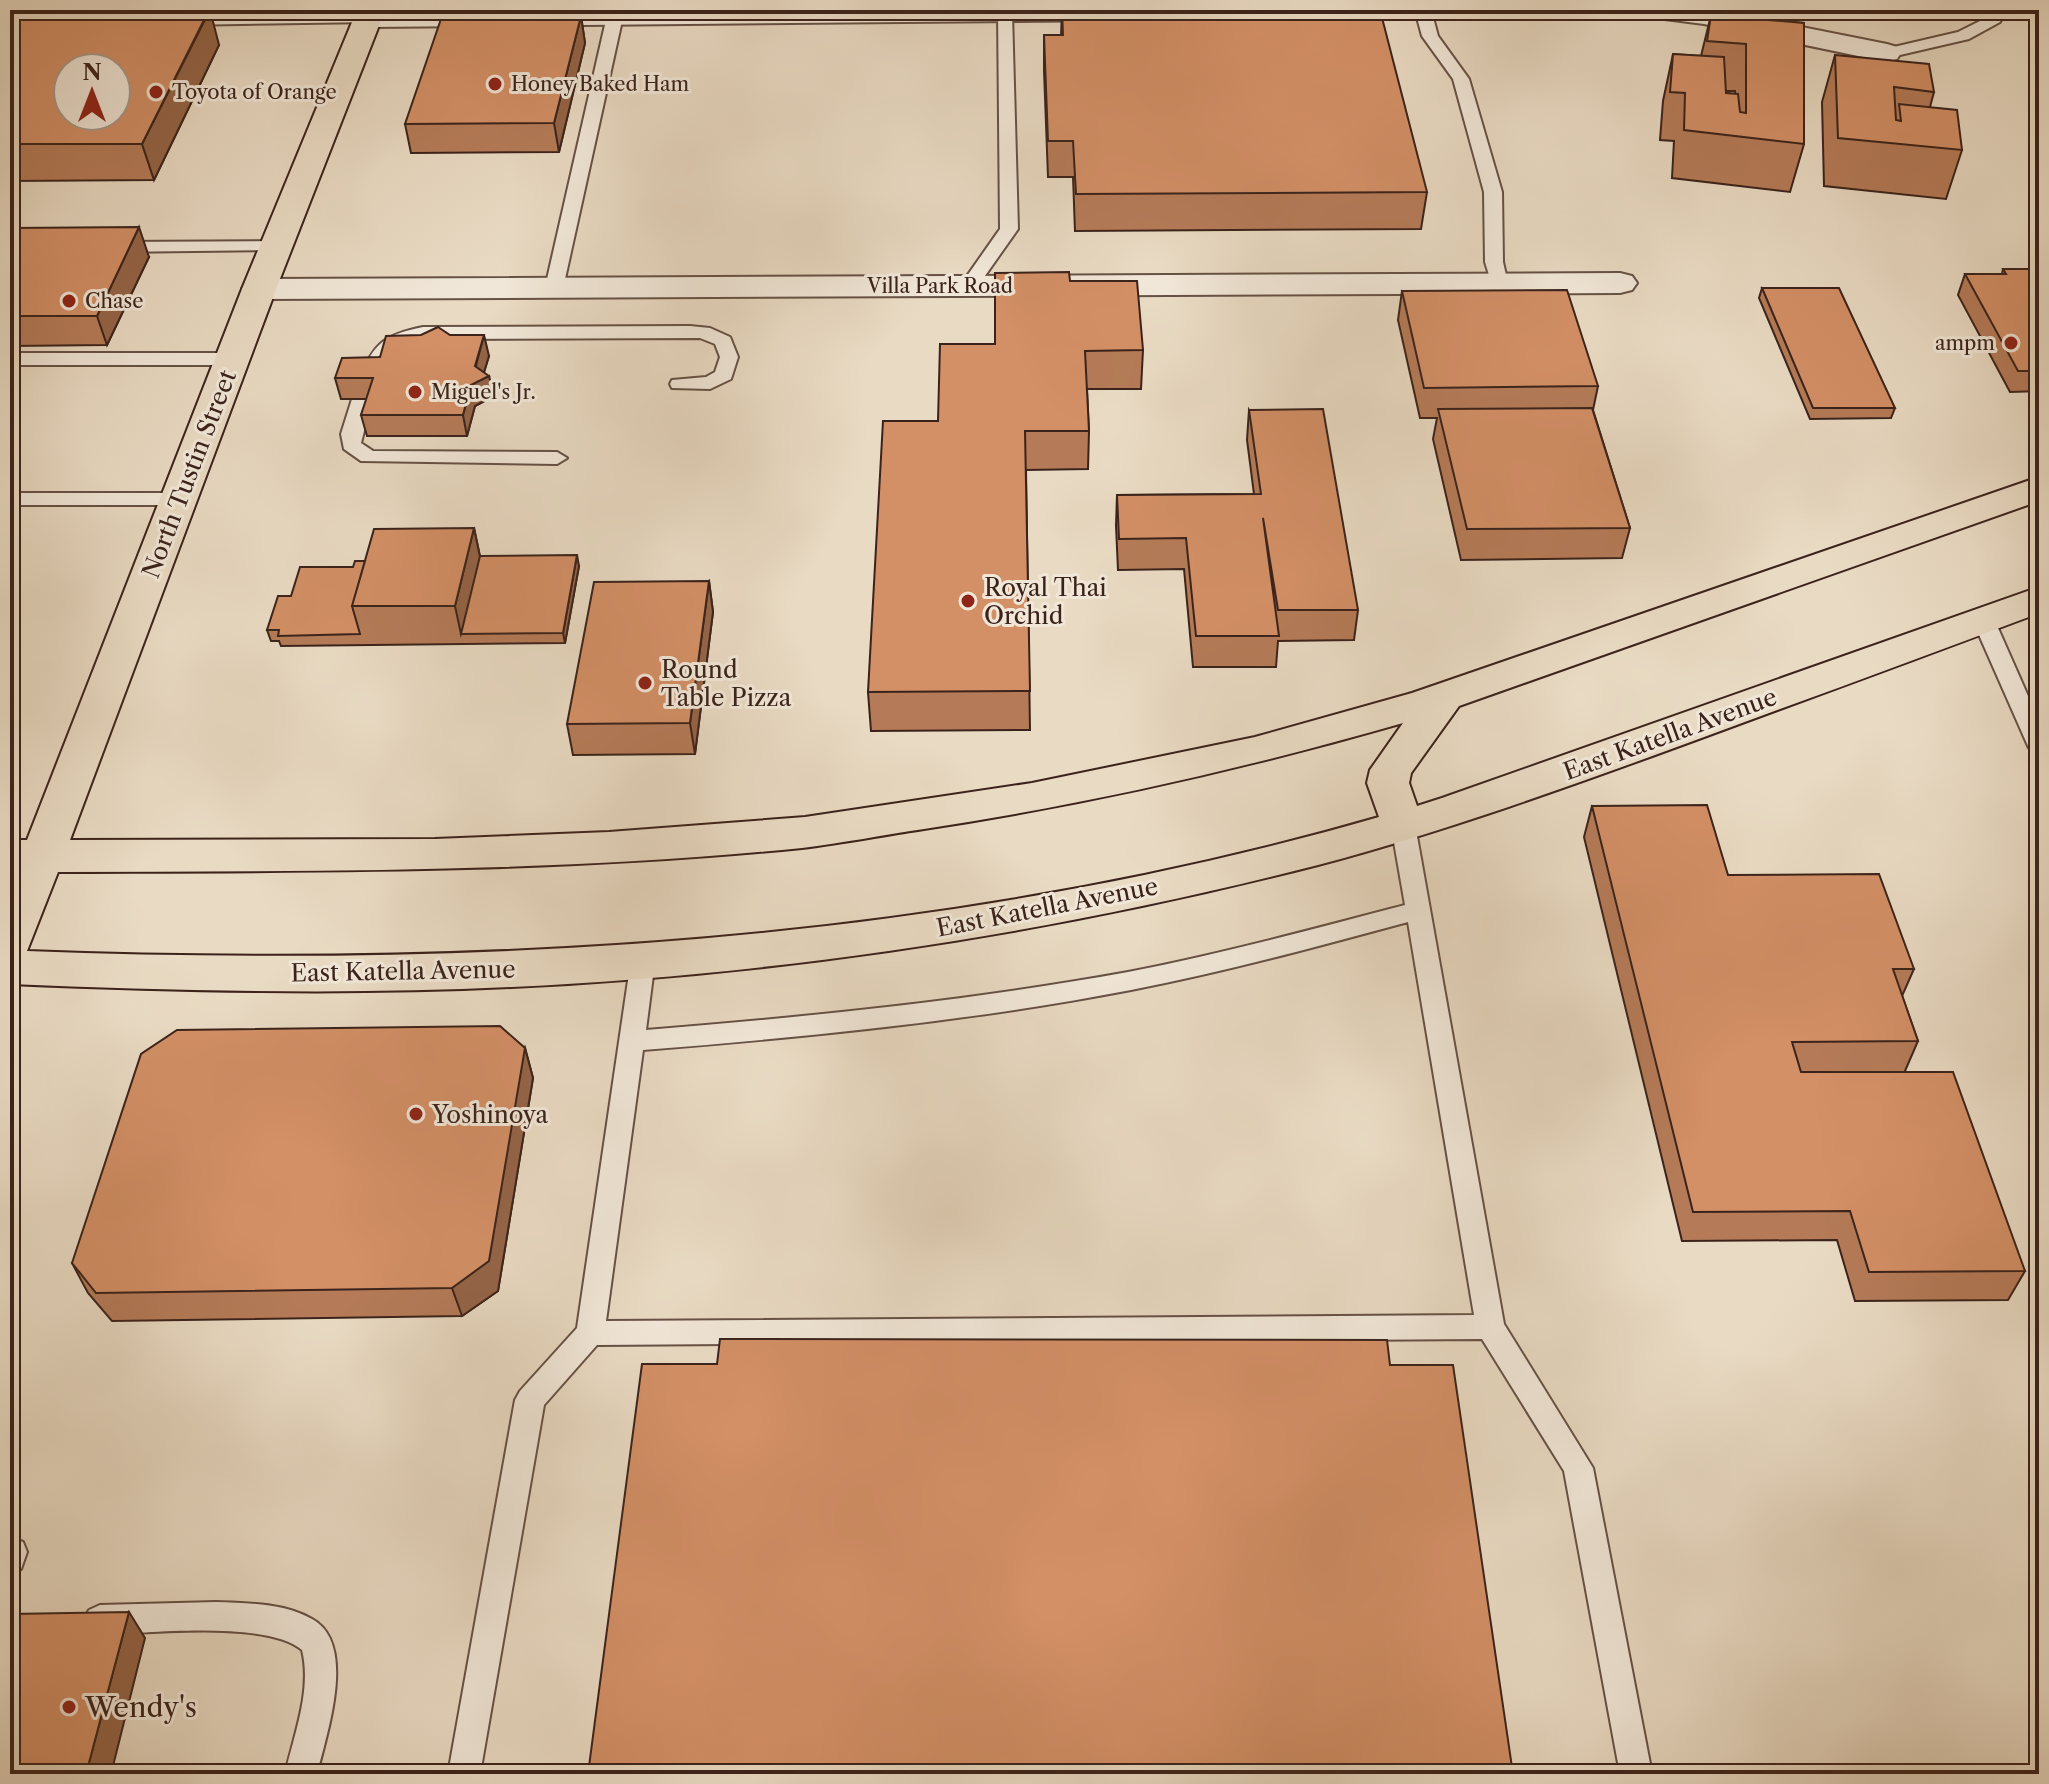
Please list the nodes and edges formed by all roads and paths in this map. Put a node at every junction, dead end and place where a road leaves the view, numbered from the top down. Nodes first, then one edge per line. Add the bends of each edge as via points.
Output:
1 (1423, 10) edge
2 (1651, 10) edge
3 (1997, 10) edge
4 (1146, 12) edge
5 (761, 13) edge
6 (1004, 13) junction
7 (1705, 13) edge
8 (369, 14) edge
9 (215, 15) edge
10 (615, 16) junction
11 (169, 20) edge
12 (1887, 53) joint
13 (277, 246) junction
14 (88, 247) edge
15 (1620, 283) dead end
16 (1499, 284) junction
17 (969, 286) junction
18 (554, 288) junction
19 (259, 289) junction
20 (10, 359) edge
21 (233, 359) junction
22 (369, 378) edge
23 (679, 384) dead end
24 (362, 399) edge
25 (557, 458) dead end
26 (2037, 491) edge
27 (10, 499) edge
28 (180, 499) junction
29 (2039, 567) edge
30 (2030, 602) edge
31 (1983, 619) junction
32 (1445, 696) junction
33 (2039, 746) edge
34 (1403, 825) junction
35 (26, 856) edge
36 (1419, 910) junction
37 (10, 940) edge
38 (643, 960) junction
39 (10, 967) edge
40 (632, 1041) junction
41 (1490, 1327) junction
42 (590, 1333) junction
43 (73, 1620) edge
44 (301, 1774) edge
45 (464, 1774) edge
46 (1636, 1774) edge

1 - 16 lane via 1433,41 1461,79 1493,192
2 - 7 street
3 - 12 lane via 1995,19 1979,30
4 - 6 street
5 - 6 street
5 - 10 street
6 - 17 lane via 1009,229
7 - 12 street
8 - 9 lane
8 - 10 street
8 - 13 main road, North Tustin Street
9 - 11 lane
10 - 18 lane
13 - 14 lane
13 - 19 main road, North Tustin Street
15 - 16 street, Villa Park Road
16 - 17 street, Villa Park Road
17 - 18 street, Villa Park Road
18 - 19 street, Villa Park Road
19 - 21 main road, North Tustin Street
20 - 21 lane
21 - 28 main road, North Tustin Street
22 - 23 lane via 390,341 423,333 703,332 723,341 729,357 724,375 710,383
24 - 25 lane via 351,445 368,457
26 - 32 main road
27 - 28 lane
28 - 35 main road, North Tustin Street
29 - 30 main road
30 - 31 main road, East Katella Avenue
31 - 33 lane
31 - 34 main road, East Katella Avenue via 1542,781
32 - 34 main road via 1391,770 1390,796
32 - 35 main road via 1166,772 805,832 435,855
34 - 36 lane
34 - 38 main road, East Katella Avenue via 1210,875 950,926
35 - 37 main road, North Tustin Street
36 - 40 lane via 1247,956 1091,987 836,1023
36 - 41 lane
38 - 39 main road, East Katella Avenue via 385,972
38 - 40 lane
40 - 42 lane
41 - 42 lane
41 - 46 lane via 1578,1468
42 - 45 lane via 530,1400
43 - 44 lane via 262,1617 299,1626 315,1640 320,1663

